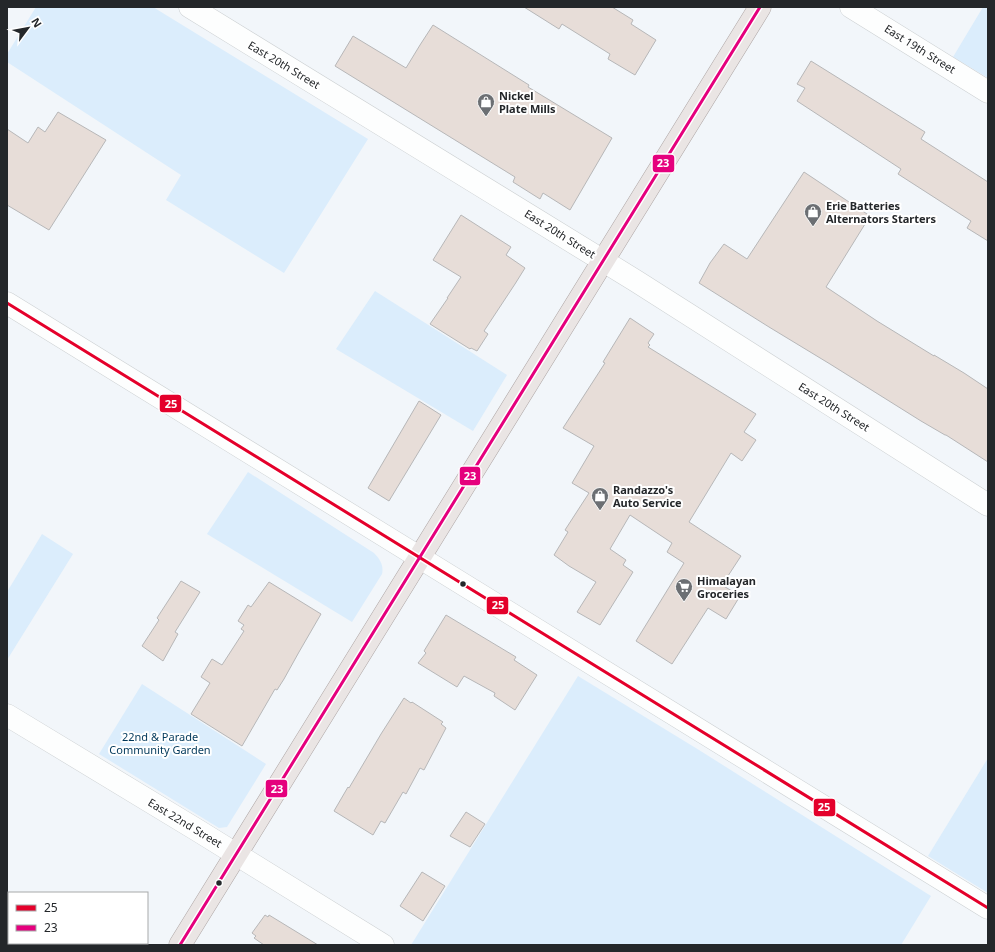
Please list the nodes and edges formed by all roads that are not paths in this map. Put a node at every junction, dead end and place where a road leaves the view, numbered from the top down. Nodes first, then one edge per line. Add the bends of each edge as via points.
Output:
1 (190, 7) edge
2 (760, 7) edge
3 (852, 7) edge
4 (988, 92) edge
5 (602, 260) junction
6 (7, 303) edge
7 (988, 504) edge
8 (419, 557) junction
9 (7, 715) edge
10 (236, 854) junction
11 (988, 908) edge
12 (180, 945) edge
13 (383, 945) edge

1 - 5 street, East 20th Street
2 - 5 main road
3 - 4 street, East 19th Street
5 - 7 street, East 20th Street
5 - 8 main road
6 - 8 street
8 - 10 main road
8 - 11 street
9 - 10 street, East 22nd Street
10 - 12 main road
10 - 13 street, East 22nd Street

